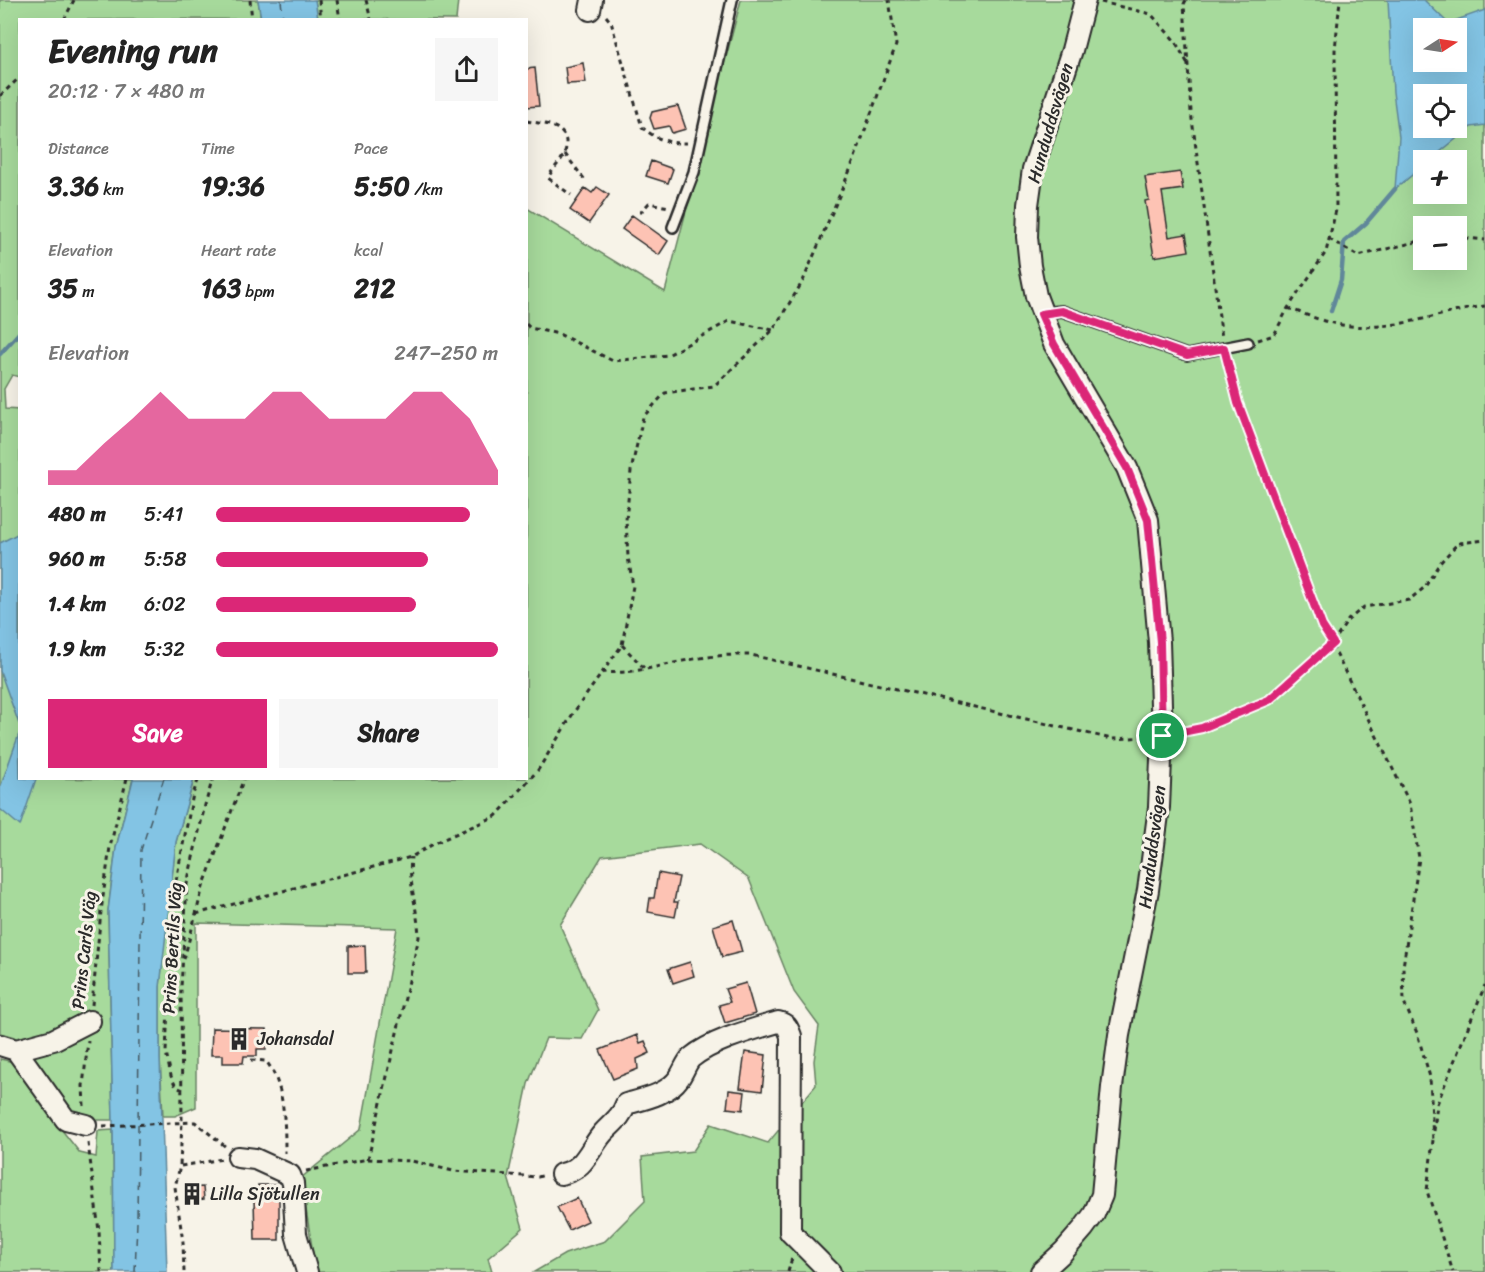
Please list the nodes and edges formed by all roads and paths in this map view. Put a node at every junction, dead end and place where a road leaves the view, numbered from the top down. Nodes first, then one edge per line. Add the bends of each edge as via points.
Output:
1 (74, 0) edge
2 (250, 0) edge
3 (319, 0) edge
4 (337, 0) edge
5 (366, 0) edge
6 (732, 0) edge
7 (889, 0) edge
8 (1085, 0) edge
9 (1091, 0) edge
10 (1186, 0) edge
11 (1340, 0) edge
12 (591, 5) edge
13 (65, 18) edge
14 (252, 18) edge
15 (321, 18) edge
16 (340, 18) edge
17 (370, 18) edge
18 (1188, 65) junction
19 (18, 79) edge
20 (0, 96) edge
21 (528, 121) edge
22 (701, 141) junction
23 (565, 153) junction
24 (585, 180) dead end
25 (571, 195) dead end
26 (679, 211) junction
27 (640, 213) dead end
28 (673, 227) dead end
29 (1467, 238) edge
30 (1329, 239) junction
31 (1485, 240) edge
32 (1413, 243) edge
33 (1485, 306) edge
34 (1288, 308) junction
35 (1041, 314) junction
36 (528, 326) edge
37 (773, 330) junction
38 (1248, 343) joint
39 (1224, 348) junction
40 (1485, 540) edge
41 (1333, 643) junction
42 (622, 645) junction
43 (646, 670) junction
44 (602, 672) junction
45 (1162, 736) junction
46 (127, 780) edge
47 (198, 780) edge
48 (212, 780) edge
49 (243, 780) edge
50 (411, 857) junction
51 (196, 914) junction
52 (183, 965) junction
53 (1485, 985) edge
54 (90, 1021) junction
55 (8, 1047) edge
56 (251, 1060) dead end
57 (183, 1090) junction
58 (182, 1122) junction
59 (94, 1126) junction
60 (1433, 1142) junction
61 (238, 1157) junction
62 (368, 1159) junction
63 (180, 1166) junction
64 (285, 1172) junction
65 (561, 1174) joint
66 (101, 1272) edge
67 (184, 1272) edge
68 (307, 1272) edge
69 (830, 1272) edge
70 (1041, 1272) edge
71 (1453, 1272) edge

1 - 13 path
2 - 14 path
3 - 15 path
4 - 16 path
5 - 17 path
6 - 22 lane
7 - 37 path via 896,45 804,281
8 - 35 street, Hunduddsvägen via 1033,169 1027,237
9 - 18 path via 1151,14 1175,41
10 - 18 path
11 - 30 path via 1335,50 1336,210
12 - 22 path via 611,22 642,127 665,141
18 - 39 path
19 - 20 path
21 - 23 path via 562,132
22 - 26 lane
23 - 24 path
23 - 25 path via 548,178
26 - 27 path via 649,203
26 - 28 lane
29 - 31 path
30 - 32 path via 1358,256
30 - 34 path via 1326,252
33 - 34 path via 1365,327 1337,324
34 - 38 path via 1274,335
35 - 39 lane via 1062,311 1187,355
35 - 45 street, Hunduddsvägen via 1054,344 1127,468 1148,520 1160,642
36 - 37 path via 559,334 613,361 668,355 729,321
37 - 42 path via 714,386 665,393 643,417 631,471 626,520 633,586
38 - 39 lane
39 - 41 path via 1261,467 1322,626
40 - 41 path via 1458,543 1425,587 1409,600 1364,607 1348,620
41 - 45 path via 1269,700 1202,728
41 - 60 path via 1410,804 1419,858 1402,967 1404,1002 1430,1077
42 - 43 path
42 - 44 path
43 - 44 path
43 - 45 path via 708,657 751,655 1112,739
44 - 50 path via 538,770 496,816
45 - 70 street, Hunduddsvägen via 1150,880 1119,1035 1102,1195 1083,1229
46 - 54 path, Prins Carls Väg via 110,847
47 - 57 path via 173,896 166,1052 171,1076 176,1087
48 - 52 path, Prins Bertils Väg via 187,884
49 - 51 path
50 - 51 path
50 - 62 path via 419,937
51 - 52 path
52 - 57 path, Prins Bertils Väg
53 - 60 path via 1437,1104
54 - 55 street via 53,1040
54 - 59 path, Prins Carls Väg via 83,1086
55 - 59 street via 66,1120
56 - 64 path via 266,1061 277,1082 285,1135
57 - 58 path, Prins Bertils Väg
58 - 59 path
58 - 61 path via 195,1122
58 - 63 path, Prins Bertils Väg
59 - 66 path, Prins Carls Väg
60 - 71 path via 1427,1191
61 - 63 path
61 - 64 street via 255,1159
62 - 64 path
62 - 65 path via 538,1178 553,1172
63 - 67 path, Prins Bertils Väg via 175,1186
64 - 68 street via 293,1183 297,1234
65 - 69 street via 572,1172 590,1155 626,1104 659,1094 678,1079 689,1059 706,1048 758,1028 783,1023 791,1036 790,1232

